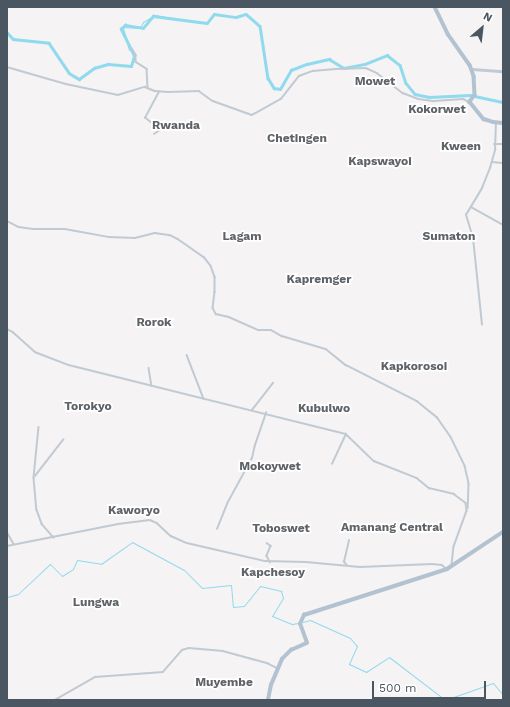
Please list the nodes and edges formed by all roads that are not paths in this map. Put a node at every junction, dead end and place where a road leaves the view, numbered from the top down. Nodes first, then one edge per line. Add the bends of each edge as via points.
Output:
1 (435, 7) edge
2 (132, 48) dead end
3 (7, 67) edge
4 (472, 69) junction
5 (503, 71) edge
6 (148, 88) junction
7 (159, 92) junction
8 (471, 101) junction
9 (496, 122) junction
10 (503, 123) edge
11 (154, 134) dead end
12 (494, 144) junction
13 (503, 144) edge
14 (492, 162) junction
15 (503, 163) edge
16 (471, 206) junction
17 (7, 221) edge
18 (503, 225) edge
19 (482, 325) dead end
20 (7, 329) edge
21 (187, 355) dead end
22 (149, 368) dead end
23 (273, 383) dead end
24 (152, 386) junction
25 (204, 399) junction
26 (252, 410) junction
27 (266, 413) junction
28 (39, 427) dead end
29 (346, 434) junction
30 (63, 440) dead end
31 (332, 464) dead end
32 (34, 478) junction
33 (468, 508) junction
34 (217, 529) dead end
35 (7, 532) edge
36 (503, 532) edge
37 (54, 538) junction
38 (349, 540) dead end
39 (267, 543) dead end
40 (15, 545) junction
41 (7, 546) edge
42 (270, 562) junction
43 (452, 565) junction
44 (347, 566) junction
45 (447, 569) junction
46 (277, 668) junction
47 (55, 700) edge
48 (268, 700) edge

1 - 4 main road via 448,34
2 - 6 street via 136,62 147,69
3 - 6 street via 66,84 118,95
4 - 5 main road
4 - 8 main road via 475,95
6 - 7 street
7 - 8 street via 199,91 213,102 252,115 281,99 296,78 306,73 362,68 377,73 403,93 418,99
7 - 11 street via 145,118 160,130
8 - 9 main road via 484,119
9 - 10 main road
9 - 12 street
12 - 13 street
12 - 14 street
14 - 15 street
14 - 16 street
16 - 18 street
16 - 19 street via 466,216 473,238
17 - 33 street via 19,227 65,229 109,238 170,234 204,257 211,266 215,277 212,308 216,314 229,316 258,330 271,330 282,336 326,349 344,364 417,401 437,417 451,437 465,466 469,484
20 - 24 street via 46,358
21 - 25 street
22 - 24 street
23 - 26 street
24 - 25 street
25 - 26 street
26 - 27 street
27 - 29 street
27 - 34 street via 252,458 228,502
28 - 32 street
29 - 31 street
29 - 33 street via 374,461 418,478 429,488 458,496
30 - 32 street
32 - 37 street via 39,518
33 - 43 street via 454,546
35 - 40 street
36 - 43 main road
37 - 40 street
37 - 42 street via 150,520 171,536 187,543
38 - 44 street via 344,562
39 - 42 street via 271,546 267,556
40 - 41 street
42 - 44 street
43 - 45 main road
44 - 45 street via 424,564 442,565
45 - 46 main road via 304,616 300,624 307,643 287,652
46 - 47 street via 260,660 223,651 189,648 182,650 163,672 95,677
46 - 48 main road

